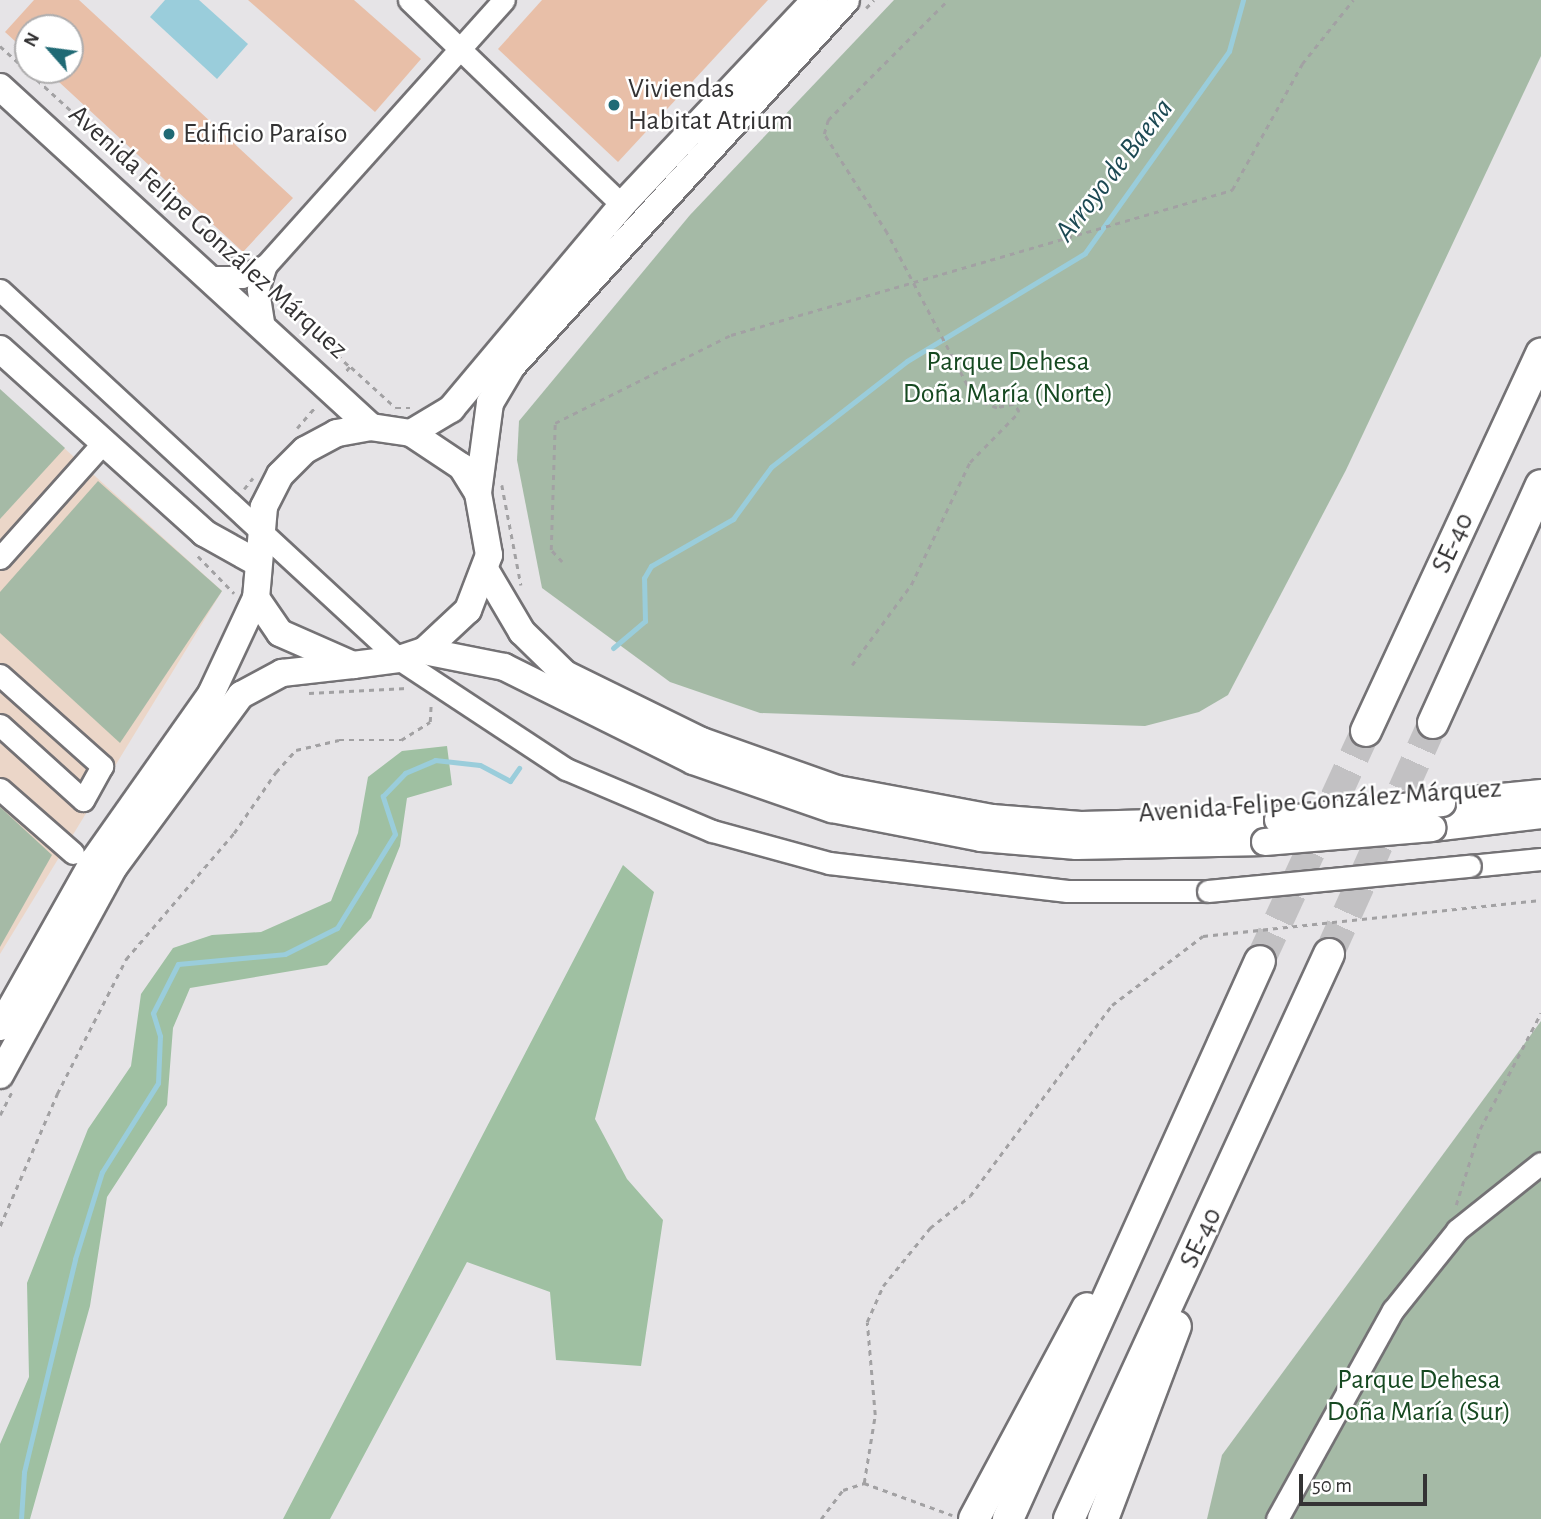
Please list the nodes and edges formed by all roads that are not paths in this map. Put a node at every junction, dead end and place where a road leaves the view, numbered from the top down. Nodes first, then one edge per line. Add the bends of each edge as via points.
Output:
1 (409, 0) edge
2 (503, 0) edge
3 (815, 0) edge
4 (855, 5) edge
5 (461, 47) junction
6 (0, 87) edge
7 (622, 205) junction
8 (259, 273) junction
9 (214, 277) junction
10 (0, 290) edge
11 (263, 322) junction
12 (0, 349) edge
13 (1541, 354) edge
14 (415, 421) junction
15 (371, 427) junction
16 (102, 444) junction
17 (1541, 485) edge
18 (478, 493) junction
19 (258, 531) junction
20 (0, 558) edge
21 (256, 562) junction
22 (486, 571) junction
23 (247, 602) junction
24 (412, 655) junction
25 (353, 665) junction
26 (0, 675) edge
27 (1433, 723) tunnel mouth
28 (0, 725) edge
29 (1366, 731) tunnel mouth
30 (0, 789) edge
31 (1541, 793) edge
32 (1541, 815) edge
33 (1271, 831) junction
34 (73, 853) dead end
35 (1541, 859) edge
36 (1329, 954) tunnel mouth
37 (1260, 961) tunnel mouth
38 (0, 1027) edge
39 (8, 1078) edge
40 (1541, 1163) edge
41 (1146, 1217) junction
42 (1210, 1220) junction
43 (974, 1519) edge
44 (1008, 1519) edge
45 (1069, 1519) edge
46 (1103, 1519) edge
47 (1277, 1519) edge

1 - 5 street
2 - 5 street
3 - 7 main road
4 - 18 main road via 512,366 490,403
5 - 7 street
5 - 8 street
6 - 9 main road, Avenida Felipe González Márquez
7 - 14 main road via 451,409
8 - 9 street
8 - 11 street
9 - 11 main road, Avenida Felipe González Márquez
10 - 19 street
11 - 15 main road, Avenida Felipe González Márquez
12 - 16 main road
13 - 29 highway, SE-40 / SE-40
14 - 15 main road
14 - 18 main road via 454,460
15 - 19 main road via 337,433 305,450 280,475
16 - 20 street
16 - 21 main road via 204,533
17 - 27 highway, SE-40 / SE-40
18 - 22 main road via 488,523
19 - 21 main road
19 - 24 street
21 - 23 main road
22 - 24 main road via 468,610
22 - 33 main road, Avenida Felipe González Márquez via 523,632 565,674 702,741 837,789 992,817 1081,825
23 - 25 main road via 280,633
23 - 38 main road via 211,694 94,860
24 - 25 main road, Avenida Felipe González Márquez
24 - 33 main road, Avenida Felipe González Márquez via 504,667 693,761 832,809 981,838 1063,845
24 - 35 street, bridge via 432,685 541,755 618,793 712,831 807,857 920,878 1067,891 1208,891
25 - 39 main road, Avenida Felipe González Márquez via 282,673 227,709 114,867
26 - 28 street via 102,766 83,800
30 - 34 street
31 - 33 main road, Avenida Felipe González Márquez, bridge via 1442,803
32 - 33 main road, Avenida Felipe González Márquez, bridge via 1432,828
36 - 42 highway, SE-40 / SE-40
37 - 41 highway, SE-40 / SE-40
40 - 47 street via 1457,1230 1393,1310
41 - 43 highway via 1066,1341
41 - 44 highway, SE-40 / SE-40
42 - 45 highway, SE-40 / SE-40
42 - 46 highway via 1158,1383

